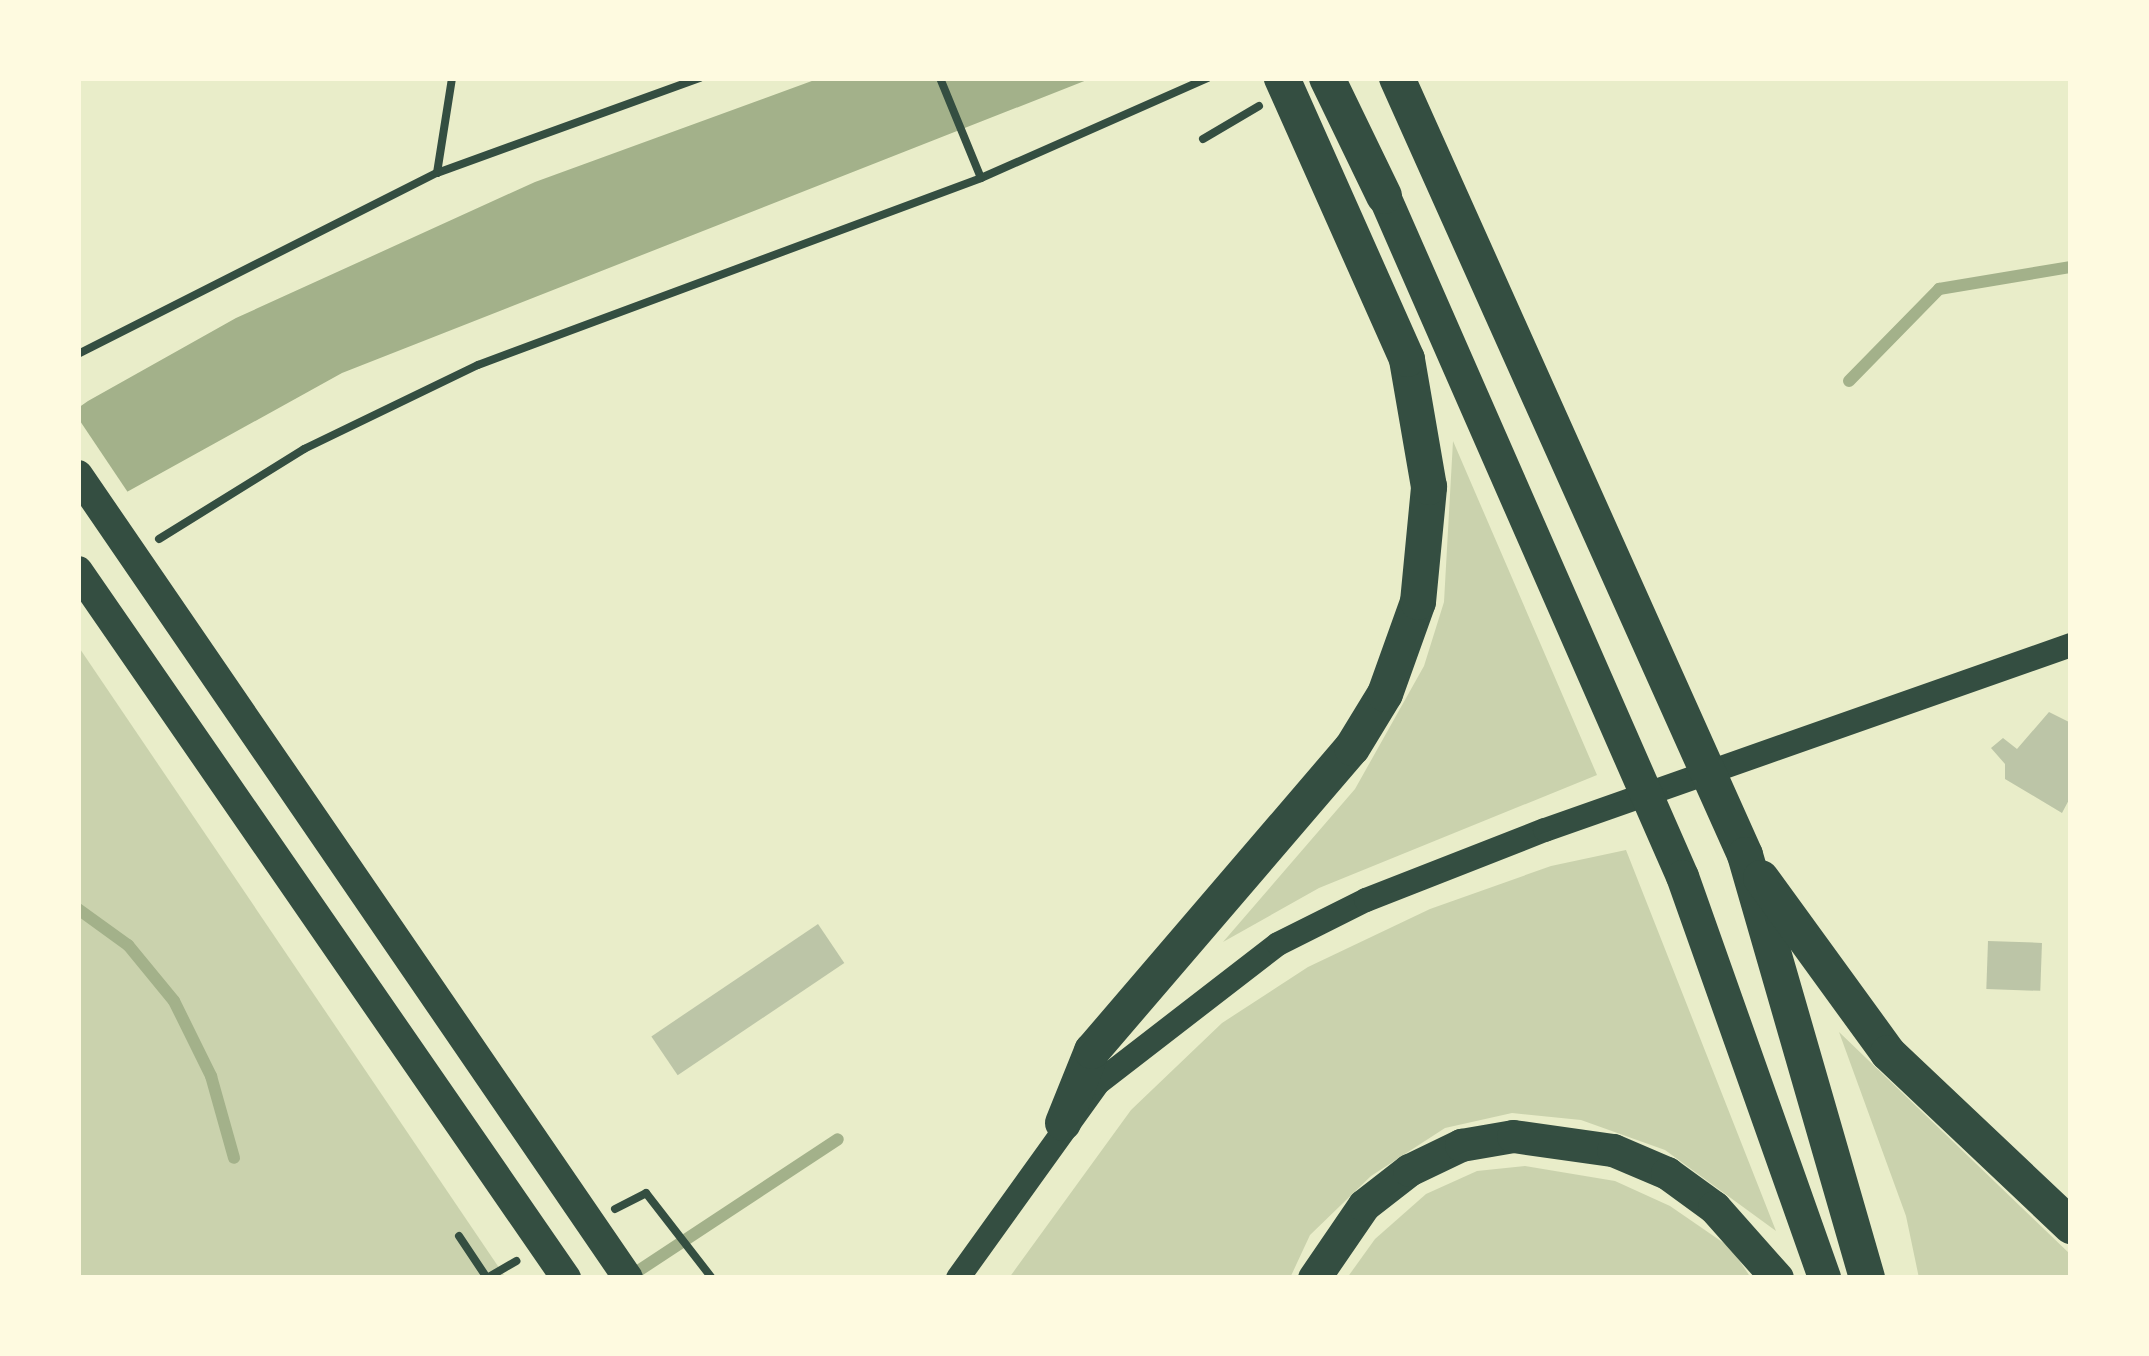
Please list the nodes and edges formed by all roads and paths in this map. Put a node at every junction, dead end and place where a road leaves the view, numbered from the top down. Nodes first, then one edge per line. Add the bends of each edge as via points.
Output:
1 (452, 78) edge
2 (700, 78) edge
3 (940, 78) edge
4 (1208, 78) edge
5 (1282, 78) edge
6 (1327, 78) edge
7 (1396, 78) edge
8 (437, 172) junction
9 (981, 178) junction
10 (1384, 196) joint
11 (78, 354) edge
12 (78, 475) edge
13 (147, 547) dead end
14 (78, 571) edge
15 (2071, 645) edge
16 (1745, 855) junction
17 (1063, 1123) junction
18 (646, 1192) dead end
19 (2071, 1226) edge
20 (459, 1236) dead end
21 (487, 1278) edge
22 (566, 1278) edge
23 (628, 1278) edge
24 (712, 1278) edge
25 (958, 1278) edge
26 (1314, 1278) edge
27 (1777, 1278) edge
28 (1824, 1278) edge
29 (1867, 1278) edge

1 - 8 path
2 - 8 path
3 - 9 path
4 - 9 path
5 - 17 highway via 1396,328 1423,427 1430,524 1418,602 1384,694 1352,748 1092,1051
6 - 10 highway
7 - 16 highway
8 - 11 path
9 - 13 path via 478,365 304,449
10 - 28 highway via 1682,876
12 - 23 main road
14 - 22 main road
15 - 17 main road via 1366,900 1224,980 1098,1083
16 - 19 highway via 1888,1053
16 - 29 highway
17 - 25 main road
18 - 24 path
20 - 21 path
26 - 27 highway via 1364,1205 1409,1170 1461,1145 1514,1136 1613,1150 1667,1173 1714,1207

